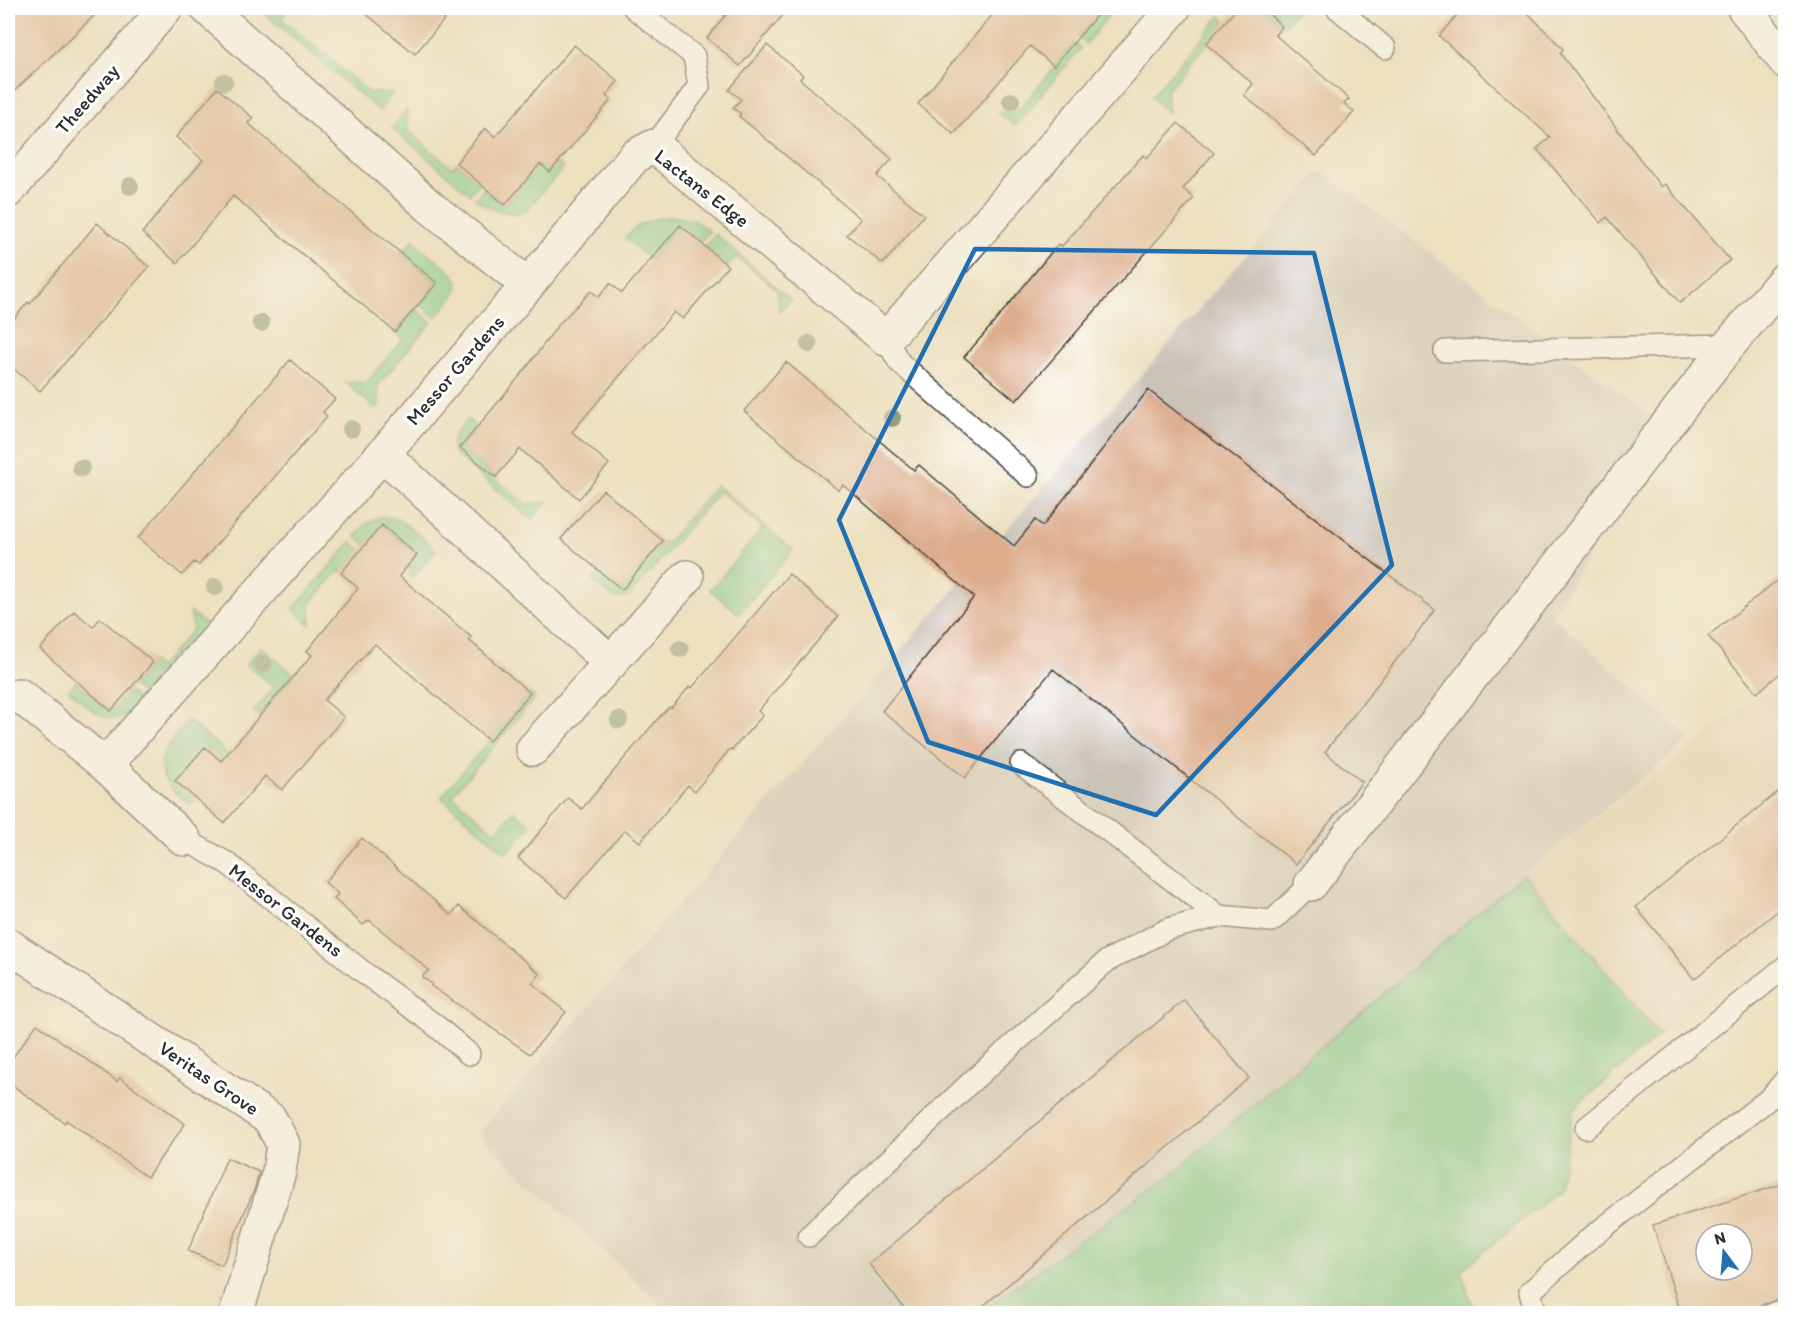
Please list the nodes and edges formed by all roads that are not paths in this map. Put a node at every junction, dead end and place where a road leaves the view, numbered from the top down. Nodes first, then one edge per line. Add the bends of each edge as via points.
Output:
1 (166, 8) edge
2 (207, 8) edge
3 (634, 8) edge
4 (1174, 8) edge
5 (1337, 8) edge
6 (1744, 8) edge
7 (1385, 48) dead end
8 (1785, 62) edge
9 (654, 146) junction
10 (8, 190) edge
11 (1785, 278) edge
12 (528, 285) junction
13 (886, 339) junction
14 (1729, 345) junction
15 (1445, 351) dead end
16 (382, 454) junction
17 (1028, 476) dead end
18 (687, 577) dead end
19 (611, 663) junction
20 (13, 691) edge
21 (533, 749) dead end
22 (1021, 764) dead end
23 (105, 765) junction
24 (184, 839) joint
25 (1311, 884) joint
26 (1219, 916) junction
27 (8, 945) edge
28 (1784, 973) edge
29 (469, 1054) dead end
30 (1785, 1079) edge
31 (1586, 1128) dead end
32 (809, 1236) dead end
33 (1785, 1309) edge
34 (236, 1314) edge
35 (1536, 1314) edge
36 (1772, 1314) edge

1 - 10 street, Theedway
2 - 12 street via 429,206
3 - 9 lane via 694,56 699,86
4 - 13 street
5 - 7 lane
6 - 8 street
9 - 12 street, Lactans Edge via 635,156
9 - 13 street, Lactans Edge
11 - 14 street
12 - 16 street, Messor Gardens
13 - 17 lane via 899,362
14 - 15 lane
14 - 25 street
16 - 19 street
16 - 23 street, Messor Gardens
18 - 19 street
19 - 21 street
20 - 23 street, Messor Gardens
22 - 26 lane
23 - 24 street, Messor Gardens
24 - 29 lane, Messor Gardens via 227,863
25 - 26 lane via 1272,921
26 - 32 lane via 1168,929 1107,961 970,1083
27 - 34 street, Veritas Grove via 270,1119 283,1144 279,1172
28 - 31 lane
30 - 35 lane via 1770,1098 1589,1239 1530,1292
33 - 36 lane

